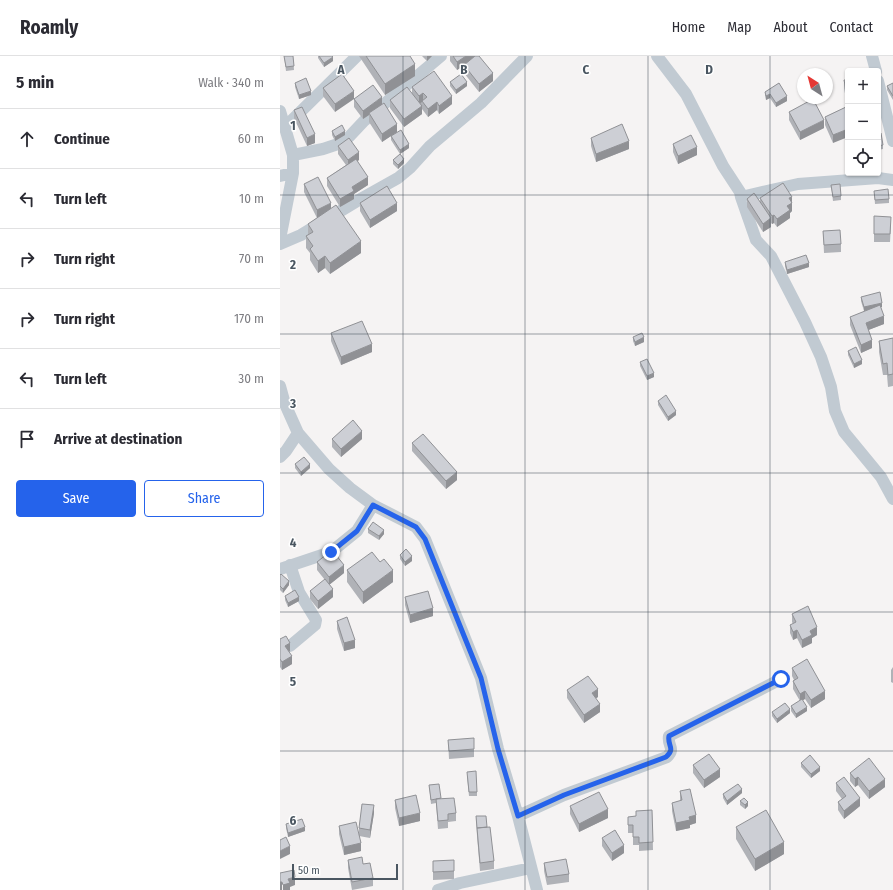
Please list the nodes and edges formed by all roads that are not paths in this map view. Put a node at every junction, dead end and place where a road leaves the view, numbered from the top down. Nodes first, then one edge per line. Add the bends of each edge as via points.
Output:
1 (357, 56) edge
2 (441, 56) edge
3 (527, 56) edge
4 (657, 56) edge
5 (872, 56) edge
6 (875, 68) edge
7 (881, 93) edge
8 (280, 111) edge
9 (285, 128) junction
10 (893, 140) edge
11 (293, 155) junction
12 (293, 173) junction
13 (280, 176) edge
14 (893, 180) edge
15 (741, 197) junction
16 (280, 239) edge
17 (280, 244) edge
18 (280, 386) edge
19 (298, 433) junction
20 (280, 457) edge
21 (893, 499) edge
22 (373, 505) junction
23 (285, 567) edge
24 (290, 646) edge
25 (781, 679) dead end
26 (518, 816) junction
27 (531, 868) junction
28 (438, 890) edge
29 (537, 890) edge

1 - 9 street
2 - 11 street via 364,121 347,139 323,149
3 - 17 street via 481,103 430,146 398,178 301,235
4 - 15 street via 686,94
5 - 6 street
7 - 10 street
8 - 9 street
9 - 11 street
11 - 12 street
12 - 13 street
12 - 16 street
14 - 15 street via 878,178 798,184
15 - 21 street via 756,240 771,256 821,357 835,411 844,432 881,477
18 - 19 street
19 - 20 street
19 - 22 street via 329,469
22 - 23 street via 357,531 331,552
22 - 26 street via 416,527 425,539 481,678
23 - 24 street via 316,620 316,624
25 - 26 street via 669,736 671,753 666,757 564,795
26 - 27 street
27 - 28 street
27 - 29 street

